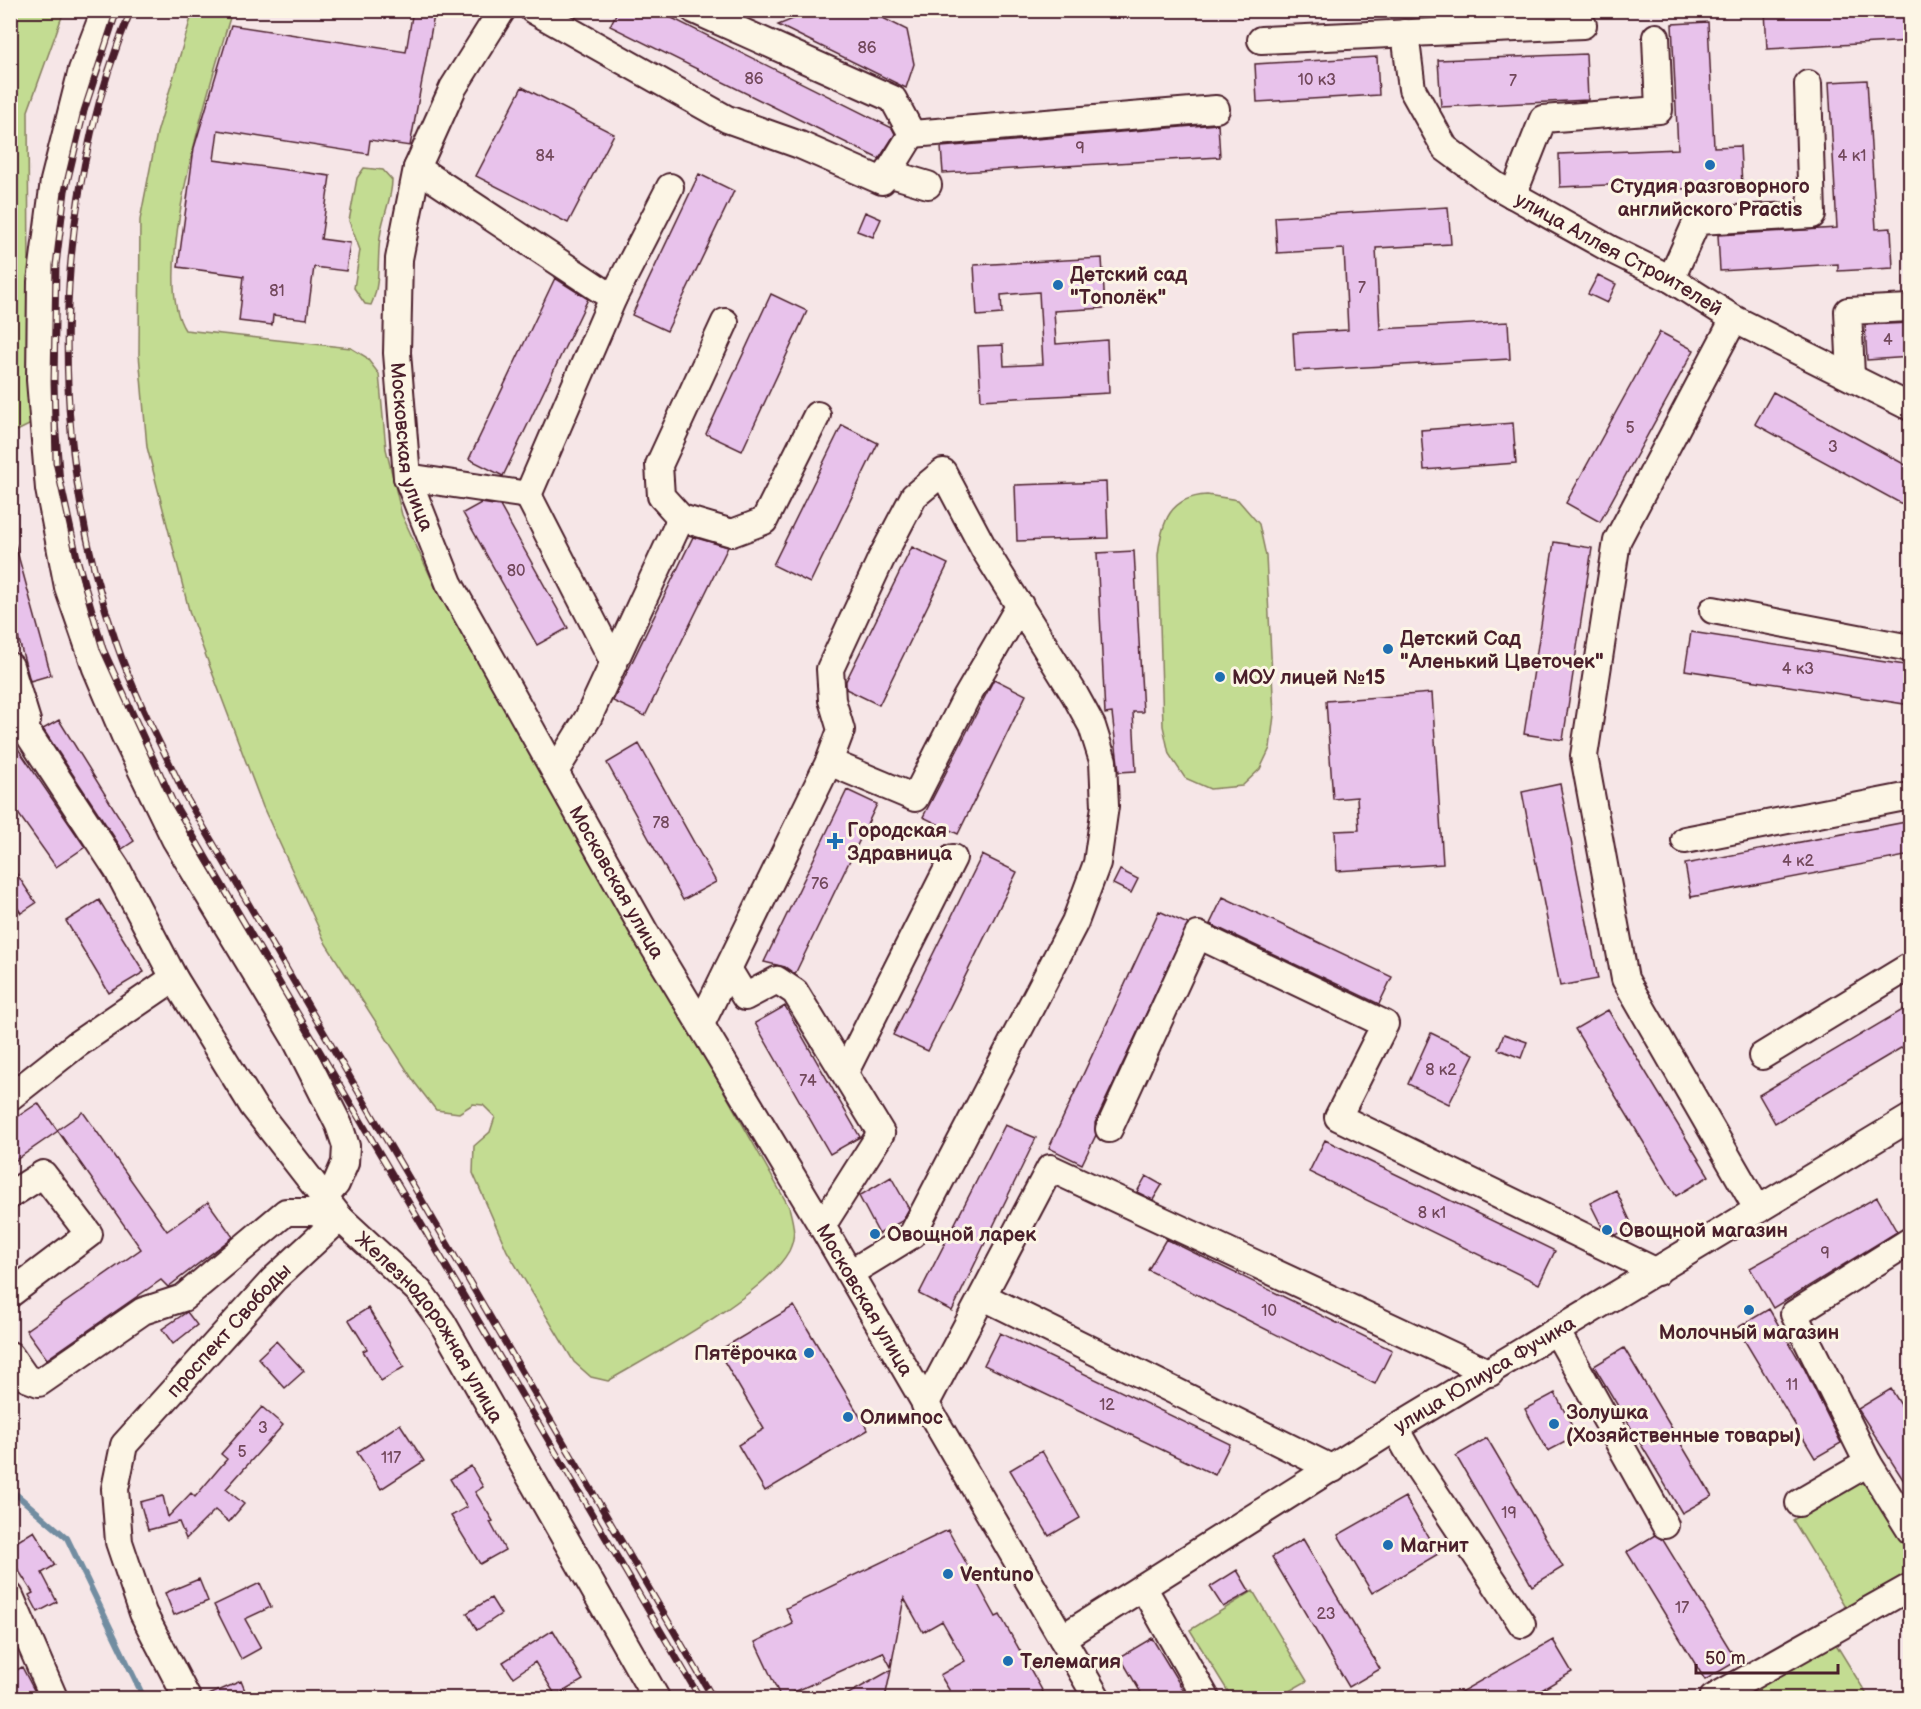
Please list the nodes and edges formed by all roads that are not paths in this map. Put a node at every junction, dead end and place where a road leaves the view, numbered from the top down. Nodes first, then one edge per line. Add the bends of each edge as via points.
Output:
1 (105, 10) edge
2 (502, 10) edge
3 (533, 10) edge
4 (694, 10) edge
5 (1583, 25) dead end
6 (1405, 33) junction
7 (1656, 37) dead end
8 (1261, 40) dead end
9 (1808, 84) dead end
10 (1216, 109) dead end
11 (912, 134) junction
12 (417, 168) junction
13 (888, 173) junction
14 (928, 185) dead end
15 (670, 187) dead end
16 (1513, 195) junction
17 (1671, 279) junction
18 (613, 298) junction
19 (1911, 308) edge
20 (1734, 319) junction
21 (725, 322) dead end
22 (1851, 376) junction
23 (1911, 407) edge
24 (817, 416) dead end
25 (407, 477) junction
26 (528, 495) junction
27 (681, 518) junction
28 (1020, 605) junction
29 (1713, 610) dead end
30 (1911, 648) edge
31 (613, 661) junction
32 (10, 666) edge
33 (10, 706) edge
34 (32, 738) junction
35 (829, 762) junction
36 (556, 770) junction
37 (1911, 796) edge
38 (1685, 840) dead end
39 (953, 858) dead end
40 (1911, 966) edge
41 (728, 969) junction
42 (174, 978) junction
43 (701, 1024) junction
44 (1762, 1056) dead end
45 (844, 1072) junction
46 (10, 1096) edge
47 (1911, 1118) edge
48 (1109, 1129) dead end
49 (10, 1195) edge
50 (323, 1199) junction
51 (1758, 1210) junction
52 (340, 1218) junction
53 (822, 1226) junction
54 (1911, 1241) edge
55 (1657, 1272) junction
56 (850, 1273) junction
57 (10, 1294) edge
58 (984, 1297) junction
59 (1557, 1332) junction
60 (10, 1355) edge
61 (1490, 1373) junction
62 (925, 1405) junction
63 (1395, 1428) junction
64 (1868, 1463) junction
65 (1333, 1469) junction
66 (1799, 1503) dead end
67 (1665, 1525) dead end
68 (1911, 1530) edge
69 (1143, 1587) junction
70 (1911, 1587) edge
71 (10, 1596) edge
72 (1522, 1624) dead end
73 (1062, 1638) junction
74 (54, 1698) edge
75 (187, 1698) edge
76 (657, 1698) edge
77 (1097, 1698) edge
78 (1206, 1698) edge
79 (1713, 1698) edge

1 - 50 street via 82,70 54,181 40,282 40,380 49,489 68,586 96,669 124,734 175,839 295,1038 339,1125 346,1146 345,1163 336,1184
2 - 12 street, Московская улица via 453,88
3 - 13 street via 727,119 800,144 882,181
4 - 11 street via 893,99
5 - 6 street
6 - 8 street
6 - 16 street, улица Аллея Строителей via 1412,89 1445,148
7 - 16 street via 1659,110 1543,118
9 - 17 street via 1812,215 1696,221
10 - 11 street
11 - 13 street
12 - 18 street
12 - 25 street, Московская улица via 399,259 397,353
13 - 14 street
15 - 18 street
16 - 17 street, улица Аллея Строителей
17 - 20 street, улица Аллея Строителей
18 - 26 street
19 - 22 street via 1848,311
20 - 22 street, улица Аллея Строителей
20 - 51 street via 1617,541 1584,756 1625,979
21 - 27 street via 659,465 661,496
22 - 23 street, улица Аллея Строителей
24 - 27 street via 764,521 732,534
25 - 26 street
25 - 36 street, Московская улица via 449,583
26 - 31 street
27 - 31 street
28 - 35 street via 915,798
28 - 35 street via 984,549 943,472 914,496 830,669 832,700 841,730
28 - 56 street via 1092,726 1103,761 1105,806 1097,863 1048,980 912,1234
29 - 30 street
31 - 36 street via 588,718
32 - 34 street
33 - 34 street
34 - 42 street, Железнодорожная улица via 117,869
35 - 41 street
36 - 43 street, Московская улица via 646,934
37 - 38 street
39 - 45 street
40 - 44 street
41 - 43 street
41 - 45 street via 745,997 777,980 795,992
42 - 46 street
42 - 50 street, Железнодорожная улица via 253,1106
43 - 53 street, Московская улица
45 - 53 street via 881,1132
47 - 51 street, улица Юлиуса Фучика
48 - 55 street via 1198,935 1385,1024 1338,1117
49 - 57 street via 43,1174 89,1234
50 - 52 street, Железнодорожная улица
51 - 55 street, улица Юлиуса Фучика
52 - 60 street via 286,1212 183,1298 143,1311 39,1383 26,1378
52 - 75 street, проспект Свободы via 274,1279 124,1445 115,1489 120,1542 143,1613
52 - 76 street, Железнодорожная улица via 420,1292 442,1322
53 - 56 street, Московская улица
54 - 64 street via 1794,1314
55 - 59 street, улица Юлиуса Фучика
56 - 62 street, Московская улица
58 - 61 street via 1050,1168
58 - 62 street
58 - 65 street
59 - 61 street, улица Юлиуса Фучика
59 - 67 street
61 - 63 street, улица Юлиуса Фучика
62 - 73 street, Московская улица
63 - 65 street, улица Юлиуса Фучика
63 - 72 street
64 - 66 street
64 - 68 street
65 - 69 street, улица Юлиуса Фучика
69 - 73 street, улица Юлиуса Фучика
69 - 78 street
70 - 79 street
71 - 74 street
73 - 77 street, Московская улица

